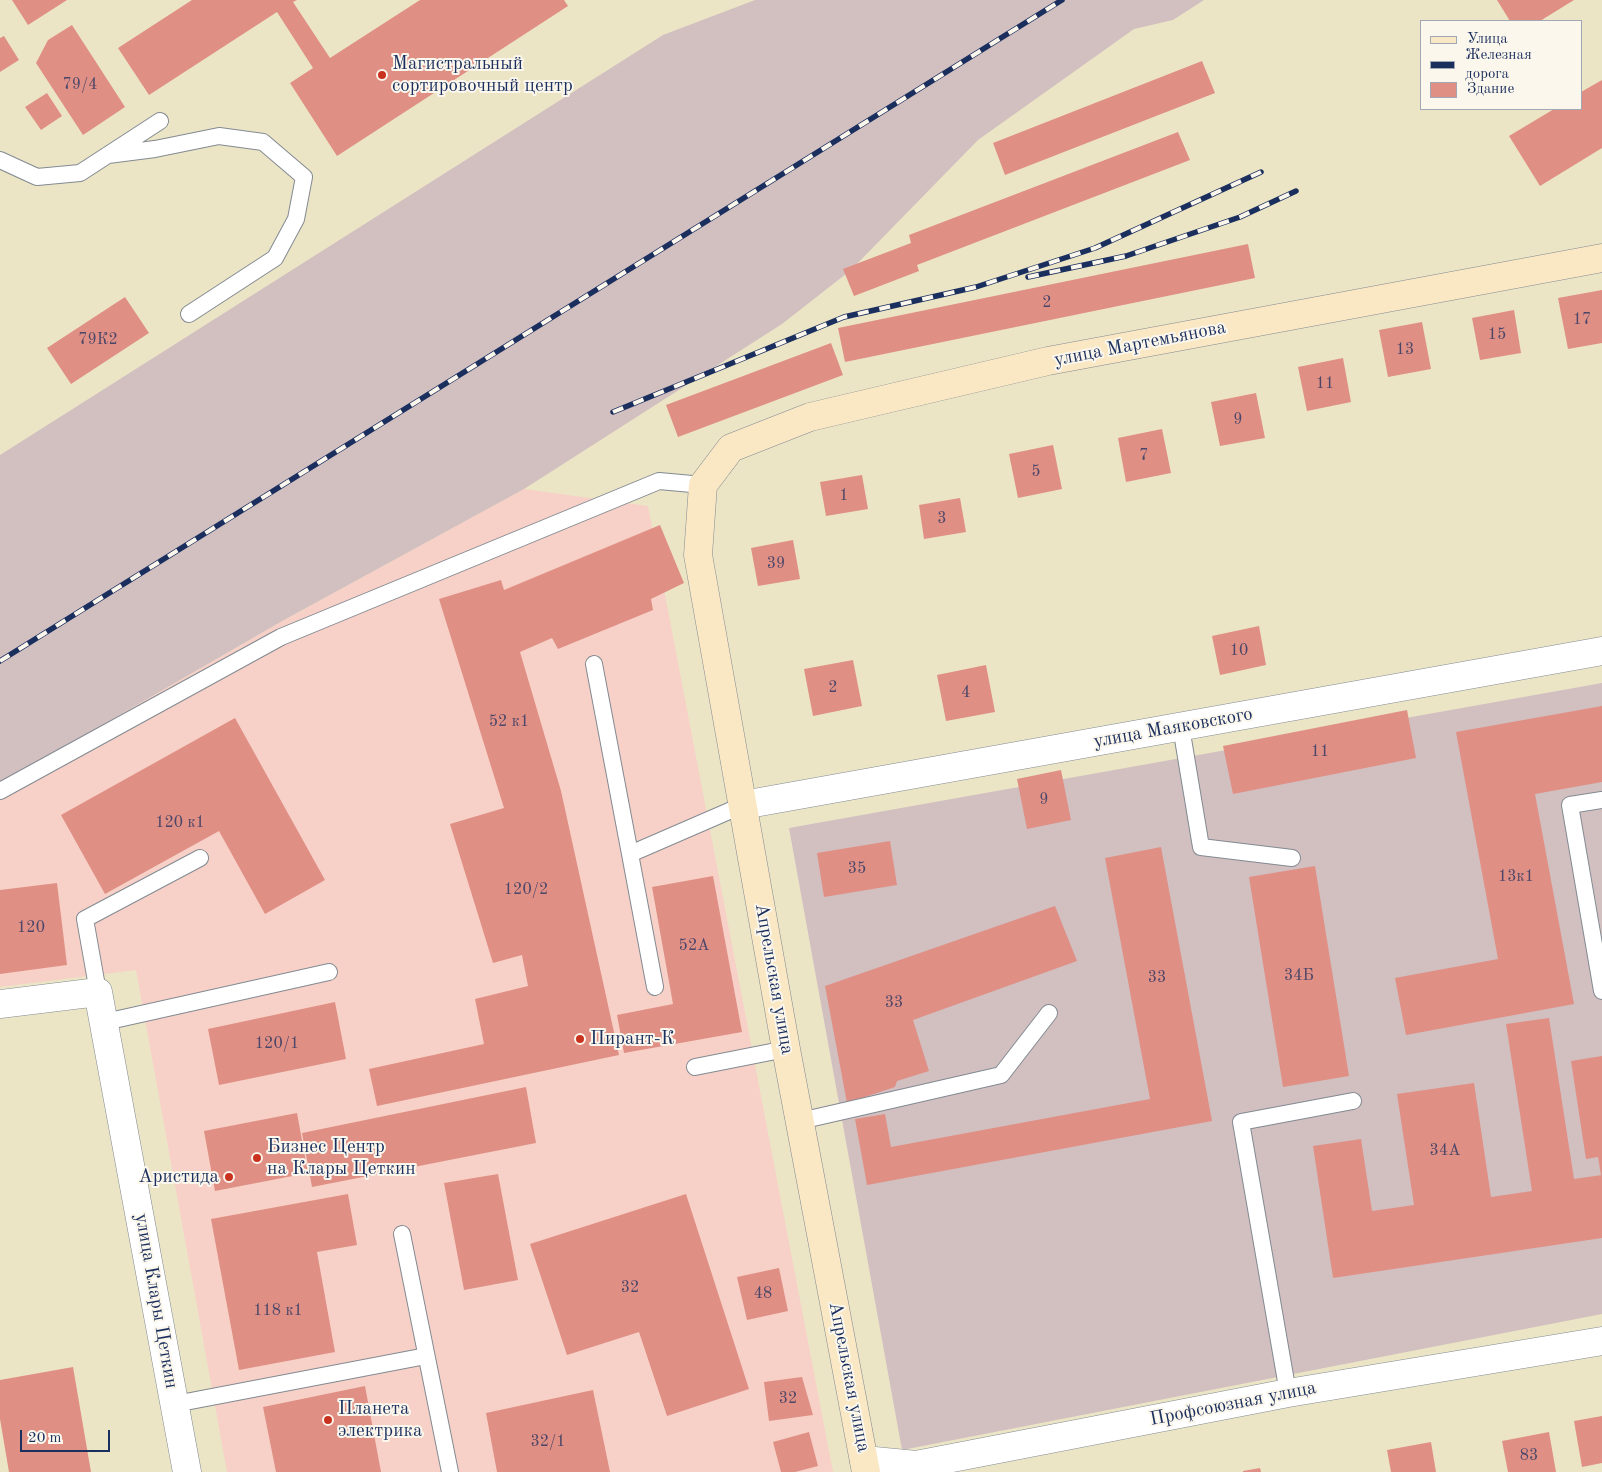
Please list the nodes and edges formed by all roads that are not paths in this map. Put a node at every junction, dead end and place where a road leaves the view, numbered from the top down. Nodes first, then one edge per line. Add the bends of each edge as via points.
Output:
1 (160, 121) dead end
2 (108, 155) junction
3 (0, 160) edge
4 (1602, 258) edge
5 (189, 314) dead end
6 (703, 485) junction
7 (1602, 651) edge
8 (594, 664) dead end
9 (1181, 726) junction
10 (0, 791) edge
11 (1602, 800) edge
12 (744, 806) junction
13 (630, 854) junction
14 (200, 858) dead end
15 (1292, 858) dead end
16 (328, 972) dead end
17 (655, 987) dead end
18 (1602, 991) edge
19 (98, 992) junction
20 (0, 1004) edge
21 (1049, 1013) dead end
22 (105, 1022) junction
23 (786, 1049) junction
24 (695, 1067) dead end
25 (1353, 1101) dead end
26 (800, 1121) junction
27 (402, 1234) dead end
28 (1602, 1341) edge
29 (426, 1356) junction
30 (1288, 1393) junction
31 (175, 1404) junction
32 (865, 1466) edge
33 (187, 1472) edge
34 (450, 1472) edge

1 - 2 lane
2 - 3 lane via 80,173 37,177
2 - 5 lane via 219,136 263,142 304,178 296,219 275,258
4 - 6 street, улица Мартемьянова via 1048,361 810,417 730,448
6 - 10 lane via 659,481 281,637
6 - 12 street, Апрельская улица via 698,555
7 - 9 street, улица Маяковского
8 - 13 lane
9 - 12 street, улица Маяковского
9 - 15 lane via 1201,847
11 - 18 lane via 1570,805
12 - 13 lane
12 - 23 street, Апрельская улица
13 - 17 lane
14 - 19 lane via 85,919
16 - 22 lane
19 - 20 street
19 - 22 street, улица Клары Цеткин
21 - 26 lane via 1001,1075
22 - 31 street, улица Клары Цеткин
23 - 24 lane
23 - 26 street, Апрельская улица
25 - 30 lane via 1241,1122
26 - 32 street, Апрельская улица
27 - 29 lane
28 - 30 street, Профсоюзная улица
29 - 31 lane
29 - 34 lane
30 - 32 street, Профсоюзная улица via 916,1465
31 - 33 street, улица Клары Цеткин

